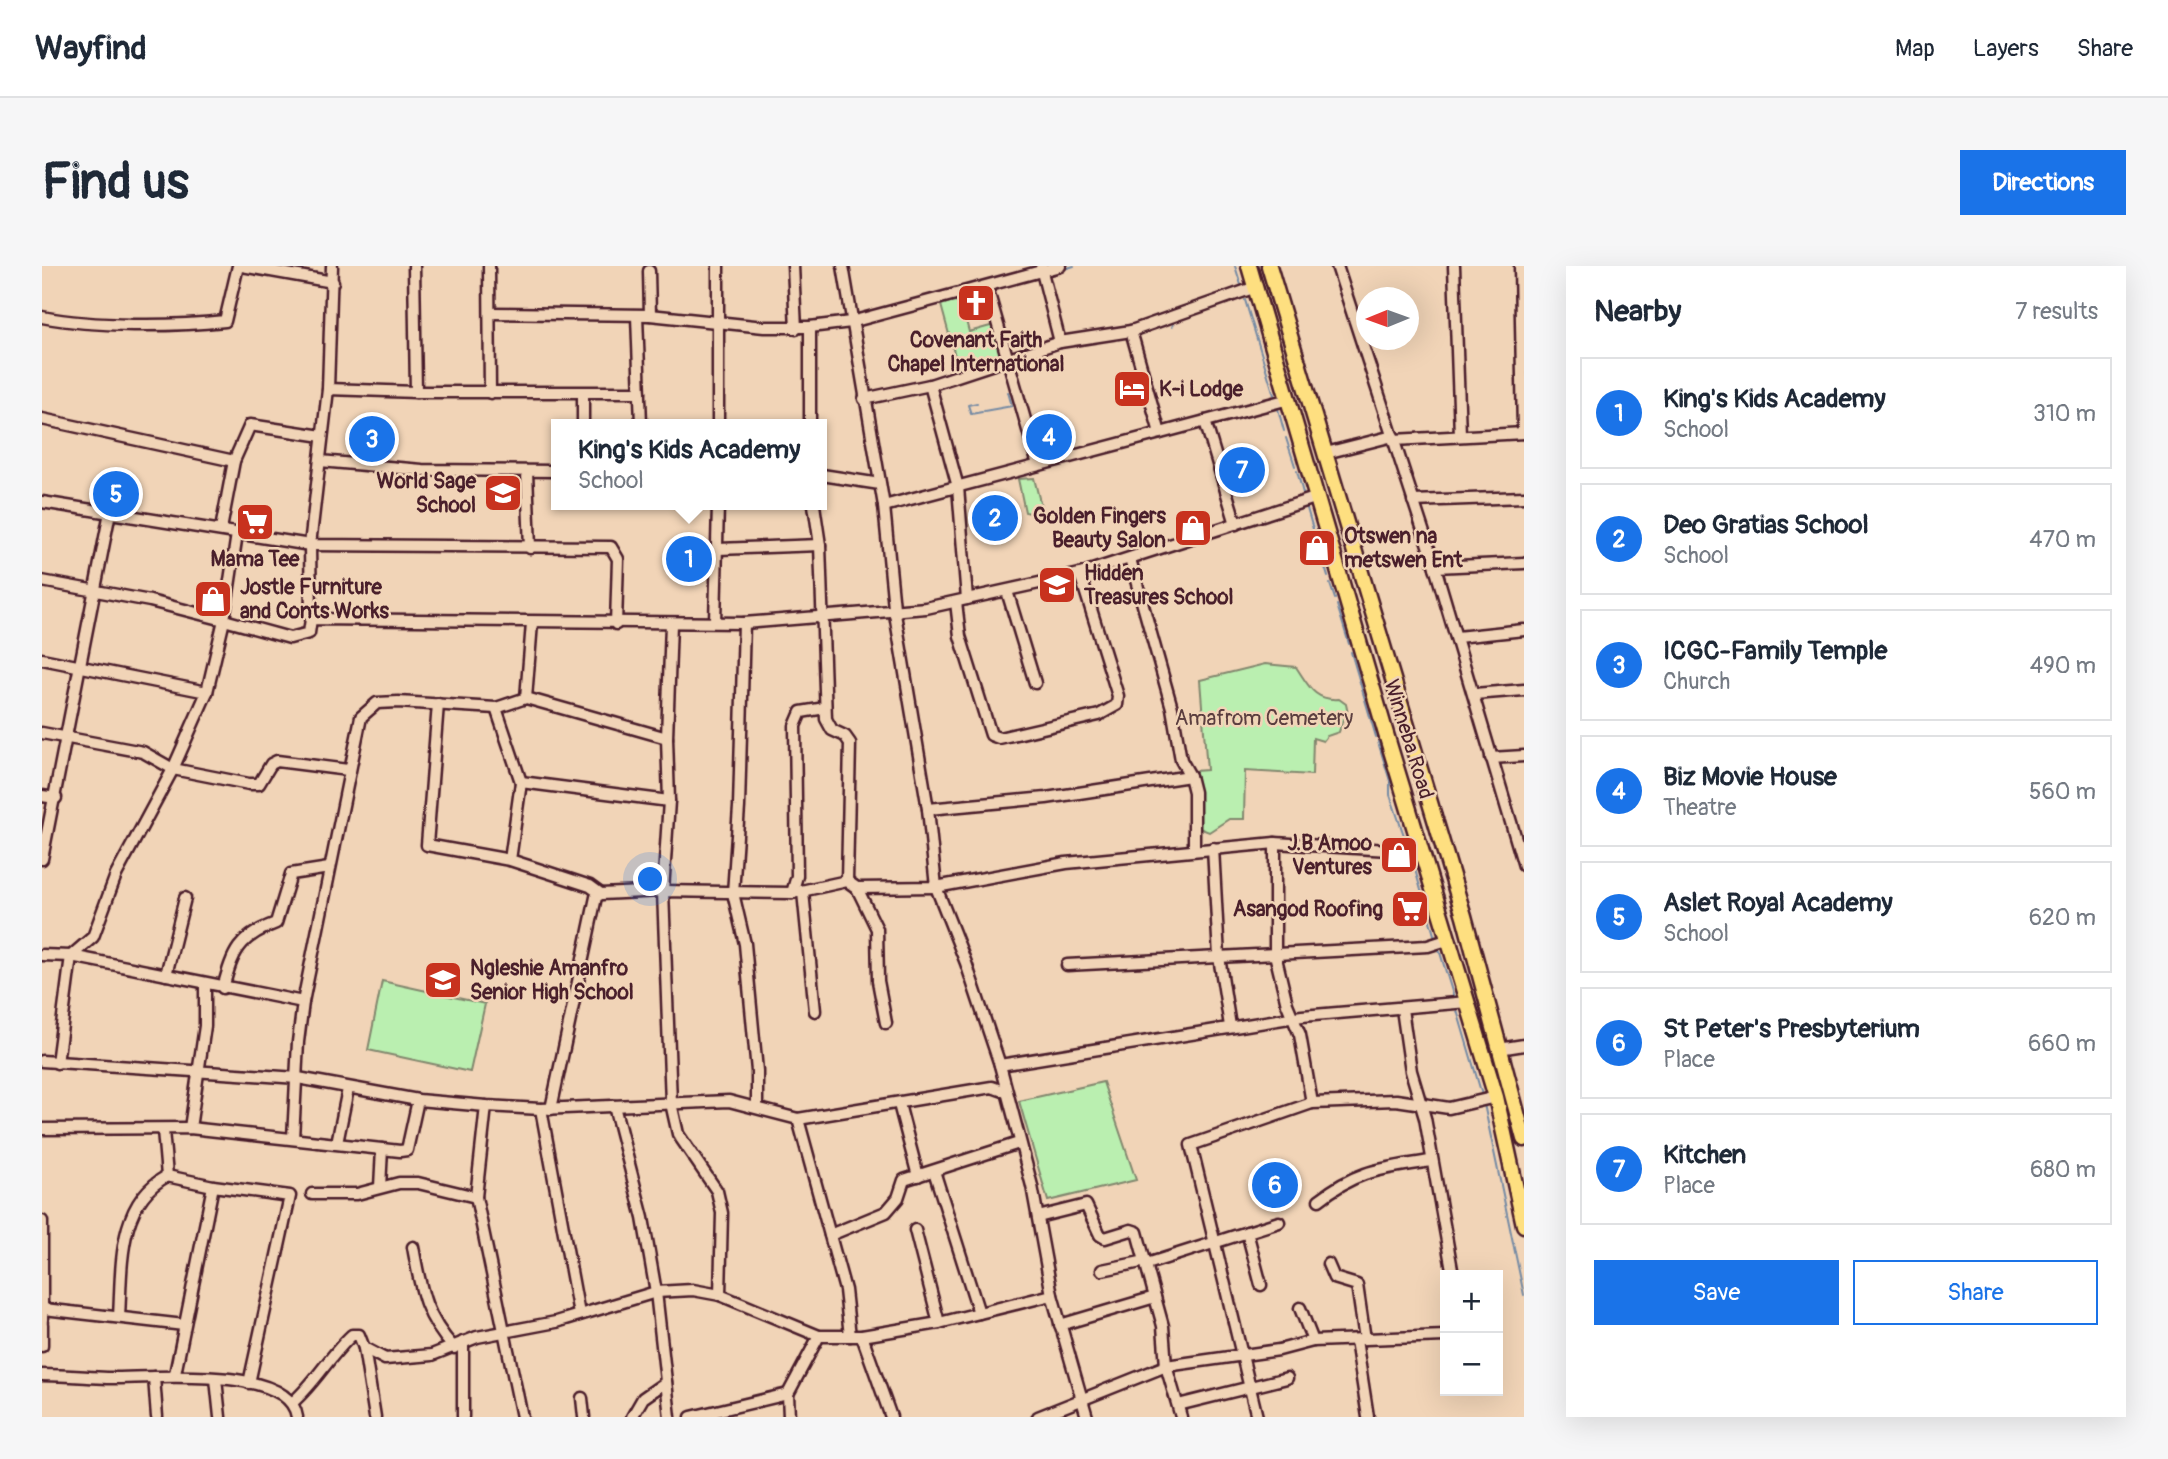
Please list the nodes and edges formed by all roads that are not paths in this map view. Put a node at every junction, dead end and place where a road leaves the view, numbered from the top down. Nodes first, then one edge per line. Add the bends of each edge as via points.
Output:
1 (240, 266) edge
2 (332, 266) edge
3 (414, 266) edge
4 (489, 266) edge
5 (718, 266) edge
6 (793, 266) edge
7 (843, 266) edge
8 (1060, 266) edge
9 (1249, 266) edge
10 (1269, 266) edge
11 (1336, 266) edge
12 (1454, 266) edge
13 (1520, 266) edge
14 (1042, 269) edge
15 (649, 271) dead end
16 (333, 282) junction
17 (987, 287) junction
18 (1256, 287) junction
19 (490, 313) junction
20 (650, 315) junction
21 (638, 316) junction
22 (42, 317) edge
23 (717, 321) junction
24 (851, 322) junction
25 (810, 327) junction
26 (796, 329) junction
27 (1131, 331) junction
28 (1060, 342) junction
29 (1010, 361) junction
30 (930, 385) junction
31 (328, 389) junction
32 (416, 392) junction
33 (640, 392) junction
34 (490, 393) junction
35 (583, 393) junction
36 (1289, 398) junction
37 (864, 399) junction
38 (42, 419) edge
39 (583, 419) edge
40 (640, 419) edge
41 (718, 419) edge
42 (810, 419) edge
43 (1205, 421) junction
44 (1160, 433) junction
45 (1524, 433) edge
46 (1460, 435) junction
47 (321, 436) junction
48 (1394, 438) junction
49 (1326, 453) junction
50 (234, 461) junction
51 (320, 461) junction
52 (1038, 465) junction
53 (551, 471) edge
54 (527, 472) junction
55 (827, 476) edge
56 (880, 484) junction
57 (958, 487) junction
58 (1318, 497) junction
59 (1524, 497) edge
60 (42, 502) edge
61 (1413, 502) junction
62 (884, 506) junction
63 (718, 510) edge
64 (815, 510) edge
65 (110, 512) junction
66 (1236, 524) junction
67 (221, 529) junction
68 (237, 534) junction
69 (310, 545) junction
70 (820, 545) junction
71 (530, 548) junction
72 (718, 549) junction
73 (1130, 559) junction
74 (1524, 563) edge
75 (1435, 566) junction
76 (1080, 574) junction
77 (42, 581) edge
78 (1007, 591) junction
79 (94, 592) junction
80 (967, 599) junction
81 (956, 601) junction
82 (894, 608) junction
83 (824, 617) junction
84 (311, 619) junction
85 (224, 620) junction
86 (715, 622) junction
87 (532, 623) junction
88 (671, 623) junction
89 (744, 623) junction
90 (616, 624) junction
91 (1377, 624) junction
92 (1524, 630) edge
93 (1355, 631) junction
94 (1457, 637) junction
95 (42, 659) edge
96 (80, 665) junction
97 (1035, 683) dead end
98 (1524, 690) edge
99 (207, 692) junction
100 (1474, 694) junction
101 (526, 698) junction
102 (438, 704) junction
103 (496, 708) junction
104 (825, 708) junction
105 (42, 733) edge
106 (66, 736) junction
107 (667, 738) junction
108 (1524, 756) edge
109 (1491, 758) junction
110 (173, 769) junction
111 (348, 770) junction
112 (1190, 776) junction
113 (521, 782) junction
114 (42, 796) edge
115 (56, 799) junction
116 (670, 801) junction
117 (928, 809) junction
118 (1512, 824) junction
119 (1524, 824) edge
120 (1275, 844) junction
121 (1213, 848) junction
122 (1194, 849) junction
123 (1421, 852) junction
124 (42, 859) edge
125 (510, 860) junction
126 (1524, 866) edge
127 (329, 867) junction
128 (847, 880) junction
129 (936, 887) junction
130 (858, 888) junction
131 (663, 891) junction
132 (797, 892) junction
133 (733, 893) junction
134 (600, 894) junction
135 (185, 898) dead end
136 (1450, 939) junction
137 (1275, 954) junction
138 (42, 955) edge
139 (71, 956) junction
140 (1219, 957) junction
141 (1067, 965) dead end
142 (166, 975) junction
143 (205, 984) junction
144 (223, 988) junction
145 (303, 1002) junction
146 (1469, 1006) junction
147 (1488, 1006) junction
148 (1402, 1009) junction
149 (815, 1011) dead end
150 (1292, 1017) junction
151 (886, 1023) dead end
152 (1230, 1026) junction
153 (1524, 1045) edge
154 (1499, 1049) junction
155 (42, 1061) edge
156 (57, 1063) junction
157 (1000, 1065) junction
158 (199, 1071) junction
159 (298, 1078) junction
160 (348, 1089) junction
161 (1006, 1092) junction
162 (1496, 1097) junction
163 (418, 1100) junction
164 (1421, 1102) junction
165 (671, 1103) junction
166 (1312, 1103) junction
167 (899, 1104) junction
168 (486, 1106) junction
169 (614, 1106) junction
170 (757, 1107) junction
171 (546, 1109) junction
172 (798, 1119) junction
173 (190, 1128) junction
174 (42, 1129) edge
175 (163, 1130) junction
176 (293, 1138) junction
177 (1524, 1139) edge
178 (337, 1143) junction
179 (1018, 1143) junction
180 (382, 1150) junction
181 (1430, 1161) junction
182 (934, 1171) junction
183 (167, 1176) junction
184 (918, 1176) junction
185 (214, 1186) junction
186 (380, 1187) junction
187 (312, 1194) dead end
188 (476, 1197) junction
189 (1319, 1200) dead end
190 (1038, 1217) junction
191 (42, 1221) edge
192 (1279, 1222) dead end
193 (1524, 1225) edge
194 (915, 1230) dead end
195 (1247, 1232) junction
196 (830, 1235) junction
197 (1216, 1242) junction
198 (413, 1247) dead end
199 (1146, 1263) junction
200 (1328, 1264) dead end
201 (1102, 1270) dead end
202 (1452, 1270) edge
203 (1261, 1285) dead end
204 (42, 1289) edge
205 (656, 1292) junction
206 (720, 1295) junction
207 (1052, 1295) junction
208 (1155, 1297) junction
209 (1300, 1308) dead end
210 (979, 1313) junction
211 (579, 1314) junction
212 (119, 1317) junction
213 (43, 1318) edge
214 (939, 1323) junction
215 (184, 1325) junction
216 (1060, 1325) junction
217 (507, 1333) junction
218 (819, 1336) junction
219 (850, 1336) junction
220 (862, 1336) junction
221 (1440, 1336) edge
222 (1361, 1340) junction
223 (1313, 1341) junction
224 (458, 1345) junction
225 (42, 1346) edge
226 (364, 1348) junction
227 (1241, 1355) junction
228 (1166, 1366) junction
229 (175, 1374) junction
230 (42, 1375) edge
231 (154, 1377) junction
232 (1287, 1378) dead end
233 (216, 1379) junction
234 (666, 1382) junction
235 (249, 1383) junction
236 (1250, 1388) junction
237 (788, 1394) junction
238 (582, 1398) dead end
239 (1081, 1398) junction
240 (293, 1402) junction
241 (1178, 1405) junction
242 (157, 1417) edge
243 (220, 1417) edge
244 (297, 1417) edge
245 (375, 1417) edge
246 (463, 1417) edge
247 (522, 1417) edge
248 (584, 1417) edge
249 (632, 1417) edge
250 (670, 1417) edge
251 (691, 1417) edge
252 (789, 1417) edge
253 (891, 1417) edge
254 (1038, 1417) edge
255 (1087, 1417) edge
256 (1181, 1417) edge
257 (1257, 1417) edge
258 (1368, 1417) edge

1 - 16 street
1 - 22 street via 225,321 96,323
2 - 16 street
3 - 32 street
4 - 19 street
5 - 23 street
6 - 26 street
7 - 24 street
8 - 14 street
9 - 18 highway, Winneba Road
10 - 49 highway, Winneba Road
11 - 48 street
12 - 46 street
13 - 45 street
14 - 17 street
14 - 28 street
15 - 20 street
16 - 31 street
17 - 24 street
17 - 29 street
18 - 27 street
18 - 36 highway, Winneba Road
19 - 21 street
19 - 34 street
20 - 21 street
20 - 23 street
21 - 33 street
23 - 26 street
23 - 41 street
24 - 25 street
24 - 37 street
25 - 26 street
25 - 42 street
27 - 28 street
27 - 44 street
28 - 29 street
29 - 30 street
29 - 52 street
30 - 37 street
30 - 57 street
31 - 32 street
31 - 47 street
32 - 34 street
33 - 35 street
33 - 40 street
34 - 35 street
35 - 39 street
36 - 43 street
36 - 58 highway, Winneba Road
37 - 56 street
38 - 50 street
43 - 44 street
43 - 66 street
44 - 52 street
45 - 46 street
46 - 48 street
47 - 50 street via 250,425
47 - 51 street
48 - 49 street
48 - 61 street
49 - 91 highway, Winneba Road
50 - 67 street
51 - 54 street via 422,470
51 - 69 street
52 - 57 street
53 - 54 street
54 - 71 street
55 - 56 street
56 - 62 street
57 - 62 street
57 - 80 street
58 - 66 street
58 - 93 highway, Winneba Road
59 - 61 street
60 - 65 street
61 - 75 street
62 - 82 street
63 - 72 street
64 - 70 street
65 - 67 street
65 - 79 street
66 - 73 street
67 - 68 street
68 - 69 street
68 - 85 street
69 - 71 street
69 - 84 street
70 - 72 street
70 - 83 street
71 - 90 street via 611,547 618,559
72 - 86 street
73 - 76 street
73 - 112 street via 1175,719 1181,760
74 - 75 street
75 - 94 street
76 - 78 street
76 - 81 street via 1118,696 1116,705 1099,715 999,738 991,734 960,636
77 - 79 street
78 - 80 street
78 - 97 street
79 - 85 street
79 - 96 street
80 - 81 street
81 - 82 street via 926,608
82 - 83 street
82 - 117 street
83 - 89 street
83 - 104 street
84 - 85 street via 309,633 290,638
84 - 87 street
85 - 99 street
86 - 88 street
86 - 89 street
87 - 90 street
87 - 101 street
88 - 90 street
88 - 107 street
89 - 133 street
91 - 93 highway
91 - 147 highway, Winneba Road
92 - 94 street
93 - 123 highway, Winneba Road
94 - 100 street
95 - 96 street
96 - 99 street
96 - 106 street
98 - 100 street
99 - 110 street
100 - 109 street
101 - 103 street
101 - 107 street
102 - 103 street
102 - 111 street via 377,703 369,708 360,717
102 - 125 street via 426,845
103 - 113 street
104 - 128 street via 828,726 850,743
104 - 132 street via 801,712 796,719
105 - 106 street
106 - 110 street via 143,752
106 - 115 street
107 - 116 street
108 - 109 street
109 - 118 street
110 - 111 street via 248,784 259,784 277,761
110 - 139 street via 116,875 93,937
111 - 127 street
112 - 117 street via 1046,798
112 - 122 street via 1195,792
113 - 116 street
113 - 125 street
114 - 115 street
115 - 124 street
116 - 131 street
117 - 129 street
118 - 119 street
118 - 126 street
120 - 121 street
120 - 123 street
120 - 137 street
121 - 122 street
121 - 140 street
122 - 129 street via 1066,863
123 - 136 highway, Winneba Road
125 - 134 street via 590,886
127 - 144 street via 291,874 276,923 233,951
127 - 145 street
128 - 130 street
128 - 132 street
129 - 130 street
129 - 157 street
130 - 151 street via 877,929 878,981
131 - 133 street
131 - 134 street
131 - 165 street
132 - 133 street
132 - 149 street
133 - 170 street via 745,944
134 - 171 street
135 - 142 street
136 - 137 street via 1428,946
136 - 146 highway, Winneba Road
137 - 140 street
137 - 150 street
138 - 139 street
139 - 142 street
139 - 156 street
140 - 141 street
140 - 152 street
142 - 143 street
143 - 144 street
143 - 158 street
144 - 145 street
145 - 159 street
146 - 147 highway
146 - 148 street
146 - 162 highway, Winneba Road
147 - 154 highway, Winneba Road
148 - 150 street
148 - 164 street via 1411,1071
150 - 152 street
150 - 166 street via 1300,1035
152 - 157 street
153 - 154 street
154 - 177 highway, Winneba Road
155 - 156 street
156 - 158 street
157 - 161 street
158 - 159 street
158 - 173 street
159 - 160 street
159 - 176 street
160 - 163 street
160 - 178 street
161 - 167 street via 992,1087
161 - 179 street
162 - 164 street via 1457,1108
162 - 193 highway, Winneba Road
163 - 168 street
163 - 180 street via 407,1150
164 - 166 street
164 - 181 street
165 - 169 street
165 - 170 street via 729,1101
165 - 206 street via 678,1135 717,1191 722,1213
166 - 197 street via 1191,1145
167 - 172 street
167 - 184 street
168 - 171 street
168 - 188 street
169 - 171 street
169 - 205 street via 635,1182
170 - 172 street
171 - 211 street
172 - 196 street
173 - 175 street
173 - 176 street
174 - 175 street
175 - 183 street
176 - 178 street
178 - 180 street
179 - 182 street
179 - 190 street
180 - 186 street
181 - 189 street via 1365,1171
181 - 202 street
182 - 184 street
182 - 210 street
183 - 185 street
183 - 212 street via 132,1210
184 - 196 street via 904,1180 898,1198 886,1212
185 - 215 street
185 - 235 street via 290,1196
186 - 187 street via 357,1194
186 - 188 street via 418,1183
188 - 217 street
190 - 199 street via 1086,1205 1105,1238 1138,1232
190 - 207 street
191 - 204 street
192 - 195 street
194 - 214 street
195 - 197 street
195 - 203 street
196 - 219 street via 845,1290
197 - 199 street
197 - 227 street
198 - 224 street via 425,1308 437,1329
199 - 201 street
199 - 208 street
200 - 222 street via 1334,1278 1357,1285
204 - 213 street
205 - 206 street via 693,1290
205 - 211 street
205 - 234 street
206 - 218 street
207 - 210 street
207 - 216 street
208 - 216 street
208 - 228 street
209 - 223 street
210 - 214 street
211 - 217 street
212 - 213 street
212 - 215 street
213 - 225 street
214 - 220 street
215 - 229 street
216 - 239 street
217 - 224 street
217 - 247 street
218 - 219 street
218 - 237 street
219 - 220 street
220 - 253 street
221 - 222 street
222 - 223 street
222 - 258 street
223 - 227 street
224 - 226 street via 432,1355 385,1359
224 - 246 street
226 - 240 street via 359,1335 352,1335
226 - 245 street
227 - 228 street
227 - 236 street
228 - 239 street
228 - 241 street
229 - 231 street
229 - 233 street
230 - 231 street
231 - 242 street
232 - 236 street
233 - 235 street
233 - 243 street
234 - 249 street via 643,1398
234 - 250 street
235 - 240 street via 272,1389
236 - 241 street
236 - 257 street
237 - 251 street
237 - 252 street
238 - 248 street
239 - 254 street via 1065,1409
239 - 255 street
240 - 244 street
241 - 256 street

